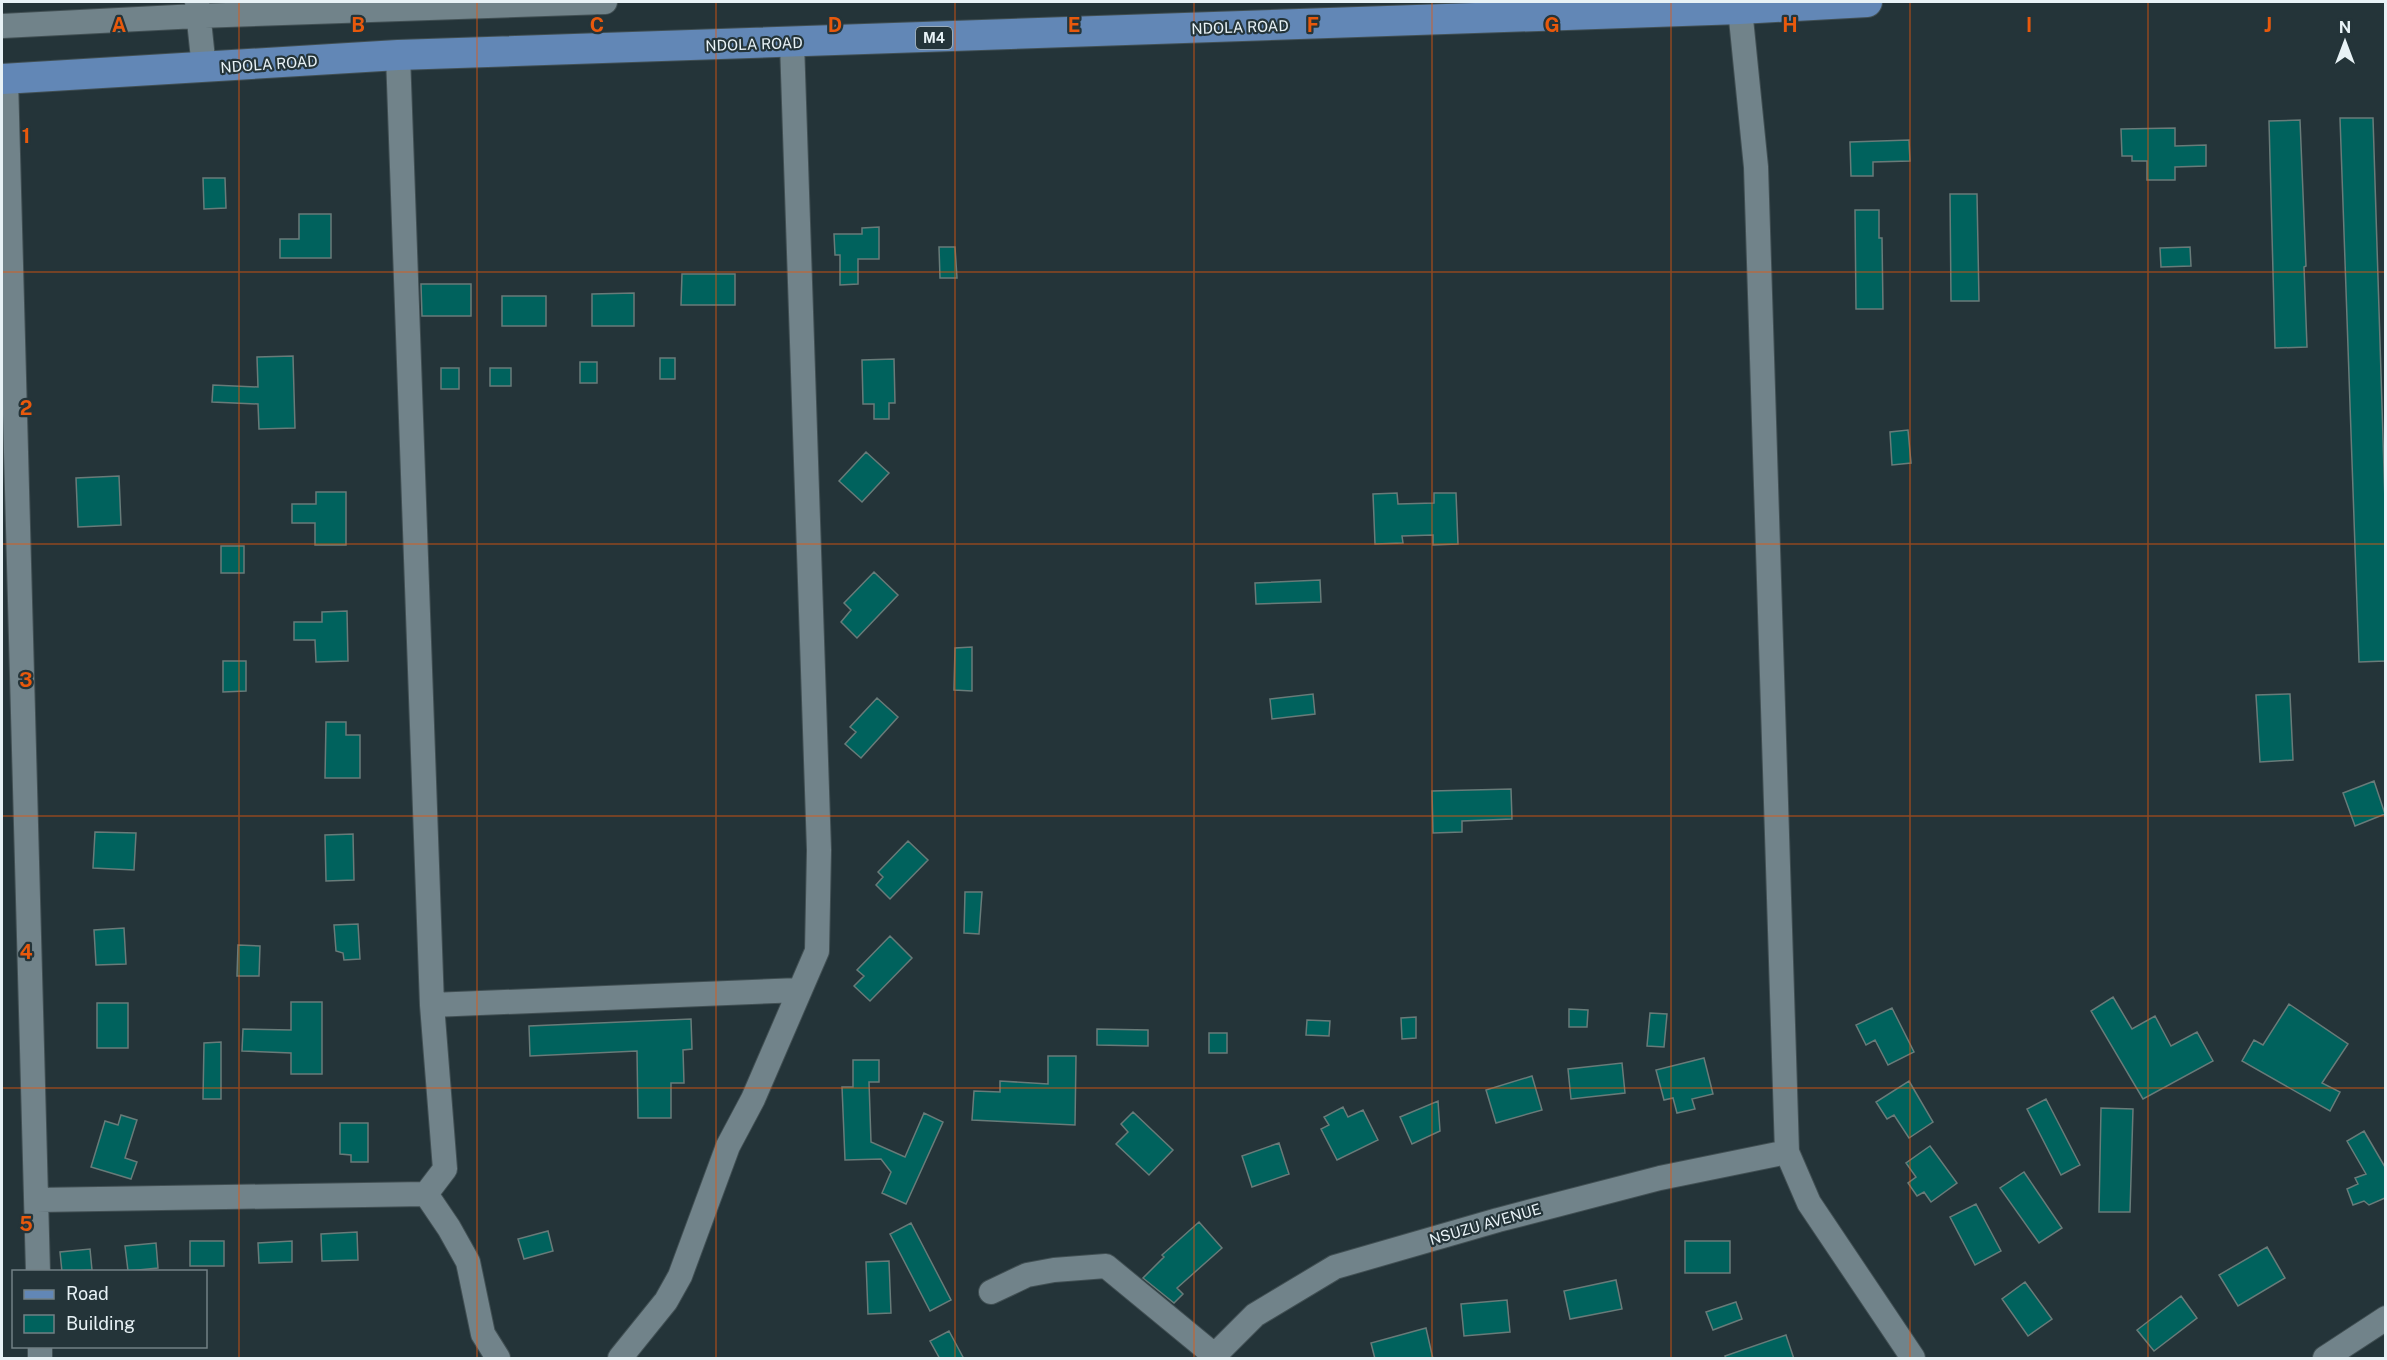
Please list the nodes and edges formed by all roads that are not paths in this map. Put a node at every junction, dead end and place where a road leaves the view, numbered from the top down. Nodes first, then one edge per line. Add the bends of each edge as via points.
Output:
1 (605, 2) edge
2 (1867, 2) edge
3 (197, 9) edge
4 (1740, 9) junction
5 (1412, 11) edge
6 (2, 26) edge
7 (792, 43) junction
8 (398, 55) junction
9 (204, 68) junction
10 (4, 79) edge
11 (800, 990) junction
12 (432, 1005) junction
13 (1787, 1152) junction
14 (426, 1194) junction
15 (38, 1200) junction
16 (38, 1270) edge
17 (991, 1292) dead end
18 (2385, 1318) edge
19 (1213, 1357) edge
20 (498, 1359) edge
21 (620, 1359) edge
22 (1913, 1359) edge
23 (2325, 1359) edge

1 - 3 street
2 - 4 main road, NDOLA ROAD / M4
3 - 6 street
3 - 9 street
4 - 5 main road, NDOLA ROAD / M4
4 - 13 street via 1756,167
5 - 7 main road, NDOLA ROAD / M4
7 - 8 main road, NDOLA ROAD / M4
7 - 11 street via 819,850 817,951
8 - 9 main road, NDOLA ROAD / M4
8 - 12 street
9 - 10 main road, NDOLA ROAD / M4
10 - 15 street
11 - 12 street
11 - 21 street via 753,1099 728,1146 680,1276 666,1301
12 - 14 street via 445,1169
13 - 19 street, NSUZU AVENUE via 1637,1184 1335,1268 1255,1315
13 - 22 street via 1809,1203
14 - 15 street
14 - 20 street via 468,1262 483,1334
15 - 16 street
17 - 19 street via 1027,1275 1106,1266
18 - 23 street

